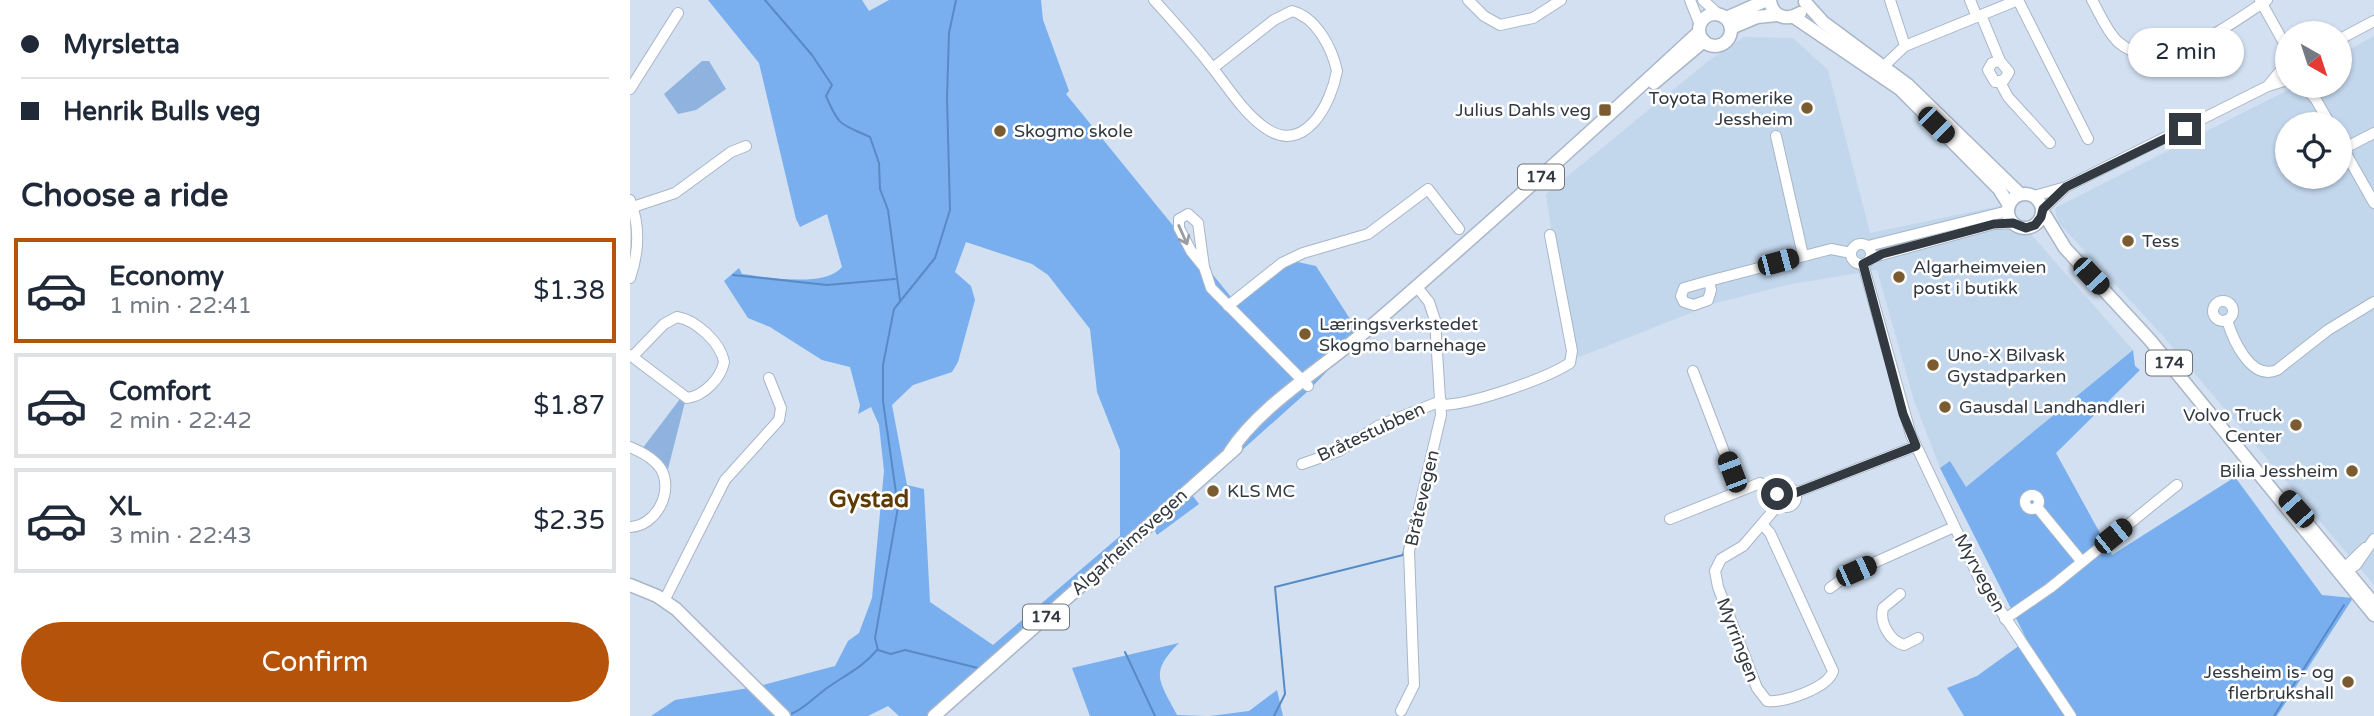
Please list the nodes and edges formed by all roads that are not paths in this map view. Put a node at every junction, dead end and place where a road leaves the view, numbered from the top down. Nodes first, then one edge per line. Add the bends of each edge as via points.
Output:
1 (1154, 0) edge
2 (1468, 0) edge
3 (1562, 0) edge
4 (1570, 0) edge
5 (1690, 0) edge
6 (1703, 0) edge
7 (1769, 0) edge
8 (1890, 0) edge
9 (1970, 0) edge
10 (2092, 0) edge
11 (1805, 1) edge
12 (2263, 1) edge
13 (678, 13) dead end
14 (1777, 15) junction
15 (1979, 16) junction
16 (1794, 17) junction
17 (1725, 20) junction
18 (2374, 21) edge
19 (2275, 25) edge
20 (1701, 33) junction
21 (2352, 33) edge
22 (1905, 46) junction
23 (2000, 61) junction
24 (1884, 66) junction
25 (1213, 68) junction
26 (2275, 78) edge
27 (2000, 82) junction
28 (2275, 84) edge
29 (2268, 86) junction
30 (630, 89) edge
31 (2315, 98) edge
32 (2323, 112) edge
33 (2374, 133) edge
34 (1776, 136) dead end
35 (2088, 139) dead end
36 (2352, 142) edge
37 (2050, 143) dead end
38 (746, 146) dead end
39 (2352, 164) edge
40 (2066, 187) junction
41 (2020, 194) junction
42 (2034, 195) junction
43 (631, 203) edge
44 (2374, 203) edge
45 (2043, 210) junction
46 (2010, 213) junction
47 (2030, 227) junction
48 (1459, 229) dead end
49 (1550, 235) dead end
50 (1868, 246) junction
51 (2064, 248) junction
52 (1851, 253) junction
53 (1803, 255) junction
54 (1866, 261) junction
55 (1204, 267) junction
56 (630, 278) edge
57 (1709, 281) dead end
58 (1417, 287) junction
59 (2374, 303) edge
60 (1228, 306) junction
61 (2227, 320) dead end
62 (631, 356) edge
63 (1693, 371) dead end
64 (769, 378) dead end
65 (1306, 383) junction
66 (1441, 403) junction
67 (1916, 446) junction
68 (630, 447) edge
69 (1302, 464) dead end
70 (2177, 485) dead end
71 (1739, 491) junction
72 (1778, 491) junction
73 (1795, 493) junction
74 (1779, 504) junction
75 (2037, 507) dead end
76 (1670, 519) dead end
77 (1762, 524) junction
78 (630, 527) edge
79 (1954, 527) junction
80 (2373, 541) edge
81 (2082, 562) junction
82 (2344, 570) junction
83 (630, 585) edge
84 (1830, 588) dead end
85 (1900, 594) dead end
86 (666, 597) junction
87 (2374, 604) edge
88 (2374, 615) edge
89 (2005, 618) junction
90 (1917, 638) dead end
91 (1401, 712) dead end
92 (783, 716) edge
93 (934, 716) edge
94 (2071, 716) edge

1 - 25 street
2 - 3 street via 1500,25 1533,18
3 - 4 street
5 - 20 street
6 - 17 street
7 - 14 main road, 174
7 - 17 main road, 174
8 - 22 street
9 - 15 street
10 - 12 street via 2116,40 2149,56 2179,50
11 - 16 main road
11 - 24 main road via 1823,22
12 - 19 street
13 - 30 street
14 - 16 main road, 174
14 - 17 main road, 174
15 - 22 street
15 - 23 street
15 - 35 street via 2018,0
16 - 46 main road, 174 via 1899,89 1999,189
17 - 20 main road, 174 via 1706,16
17 - 20 main road, 174 via 1728,38 1721,44
18 - 21 street
20 - 58 main road, Algarheimsvegen / 174
22 - 24 street
23 - 27 street via 2009,72
23 - 27 street via 1988,70 1990,79
24 - 41 main road via 1933,107
25 - 25 street via 1253,118 1267,130 1285,136 1301,134 1316,123 1337,71 1321,34 1308,19 1292,11
26 - 29 street
27 - 37 street
28 - 29 street
29 - 40 street
31 - 32 street
33 - 36 street
34 - 53 street
38 - 43 street via 675,193
39 - 44 street
40 - 42 street
40 - 45 street
41 - 42 main road
41 - 46 main road
42 - 45 main road, 174
43 - 56 street via 637,243
45 - 47 main road via 2039,222
45 - 51 main road, 174
46 - 47 main road, 174 via 2021,227
46 - 50 street
46 - 54 street via 1994,224
47 - 51 main road, 174
48 - 60 street via 1428,189 1361,238 1282,263
49 - 66 street, Bråtestubben via 1572,351 1570,363 1470,403
50 - 52 street via 1856,245
50 - 54 street, Myrvegen
51 - 82 main road, 174 via 2150,340
52 - 53 street via 1831,249
52 - 54 street via 1854,261
53 - 57 street
54 - 67 street, Myrvegen via 1903,414
55 -> 55 street via 1198,223 1192,215 1182,216 1179,228
55 - 60 street via 1211,288
58 - 65 main road, Algarheimsvegen / 174
58 - 66 street, Bråtevegen via 1435,320
59 - 61 street via 2268,373 2259,371 2244,353
60 - 65 street
62 - 62 street via 687,398 702,393 724,362 718,348 694,322 677,317
63 - 71 street
64 - 86 street via 781,408 779,420 725,480
65 - 93 main road, Algarheimsvegen / 174
66 - 69 street, Bråtestubben via 1378,426 1339,451
66 - 91 street, Bråtevegen via 1409,551 1414,685
67 - 73 street
67 - 79 street, Myrvegen
68 - 78 street via 656,463 666,482 654,515
70 - 81 street, Myrvegen
71 - 72 street via 1764,483
71 - 76 street
72 - 73 street via 1787,487
72 - 74 street
73 - 74 street, Myrringen via 1792,505
74 - 77 street, Myrringen
75 - 81 street
77 - 77 street, Myrringen via 1743,546 1721,559 1715,571 1757,688 1767,701 1777,701 1824,684 1833,671
79 - 84 street, Myrvegen via 1849,574
79 - 89 street, Myrvegen
80 - 82 street
81 - 89 street, Myrvegen
82 - 87 main road, 174
82 - 88 main road, 174
83 - 86 main road
85 - 90 street via 1883,608 1884,624 1898,644
86 - 92 main road
89 - 94 street, Myrvegen

